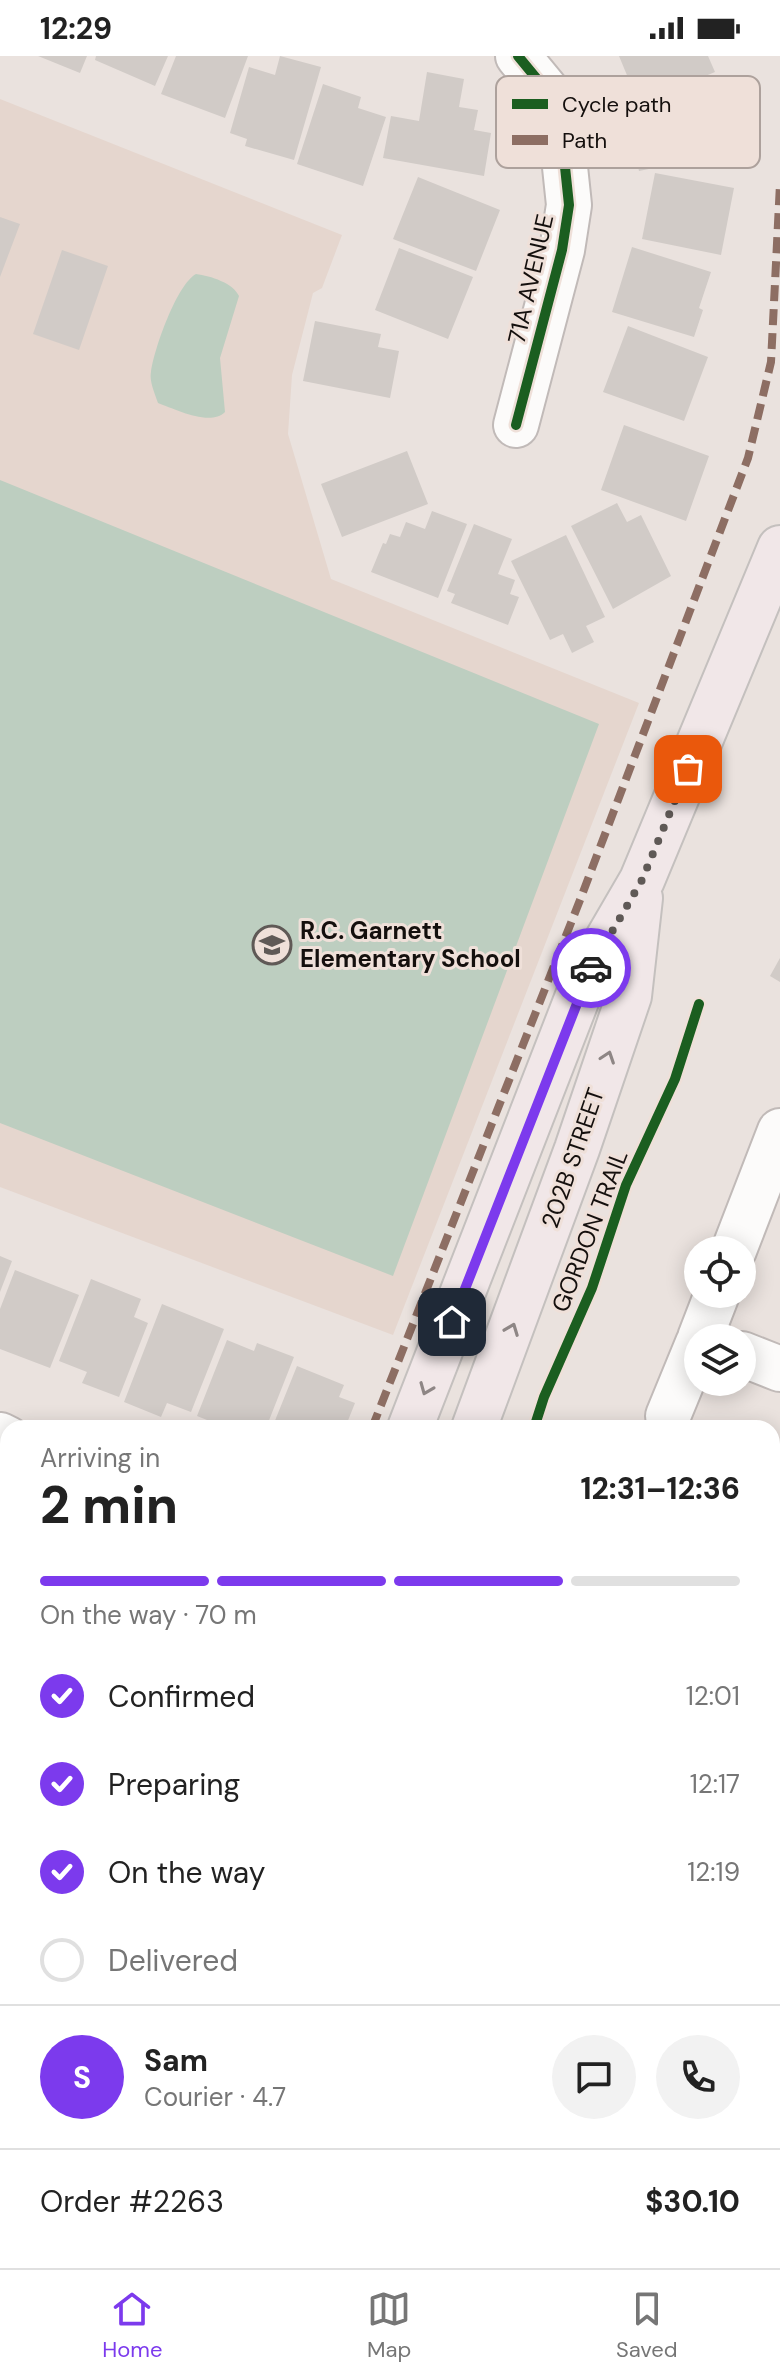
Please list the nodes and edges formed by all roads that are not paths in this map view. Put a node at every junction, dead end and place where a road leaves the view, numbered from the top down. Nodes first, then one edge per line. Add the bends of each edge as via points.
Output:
1 (518, 56) edge
2 (534, 76) edge
3 (565, 168) edge
4 (516, 425) dead end
5 (780, 548) edge
6 (642, 880) junction
7 (780, 1131) edge
8 (739, 1236) edge
9 (756, 1360) edge
10 (780, 1369) edge
11 (684, 1378) edge
12 (668, 1416) dead end
13 (413, 1420) edge
14 (477, 1420) edge

1 - 2 street, 71A AVENUE
3 - 4 street, 71A AVENUE via 569,205 562,250
5 - 6 main road, 202B STREET
6 -> 13 main road, 202B STREET via 585,978
14 -> 6 main road, 202B STREET via 629,996
7 - 8 street
9 - 10 street
11 - 12 street

